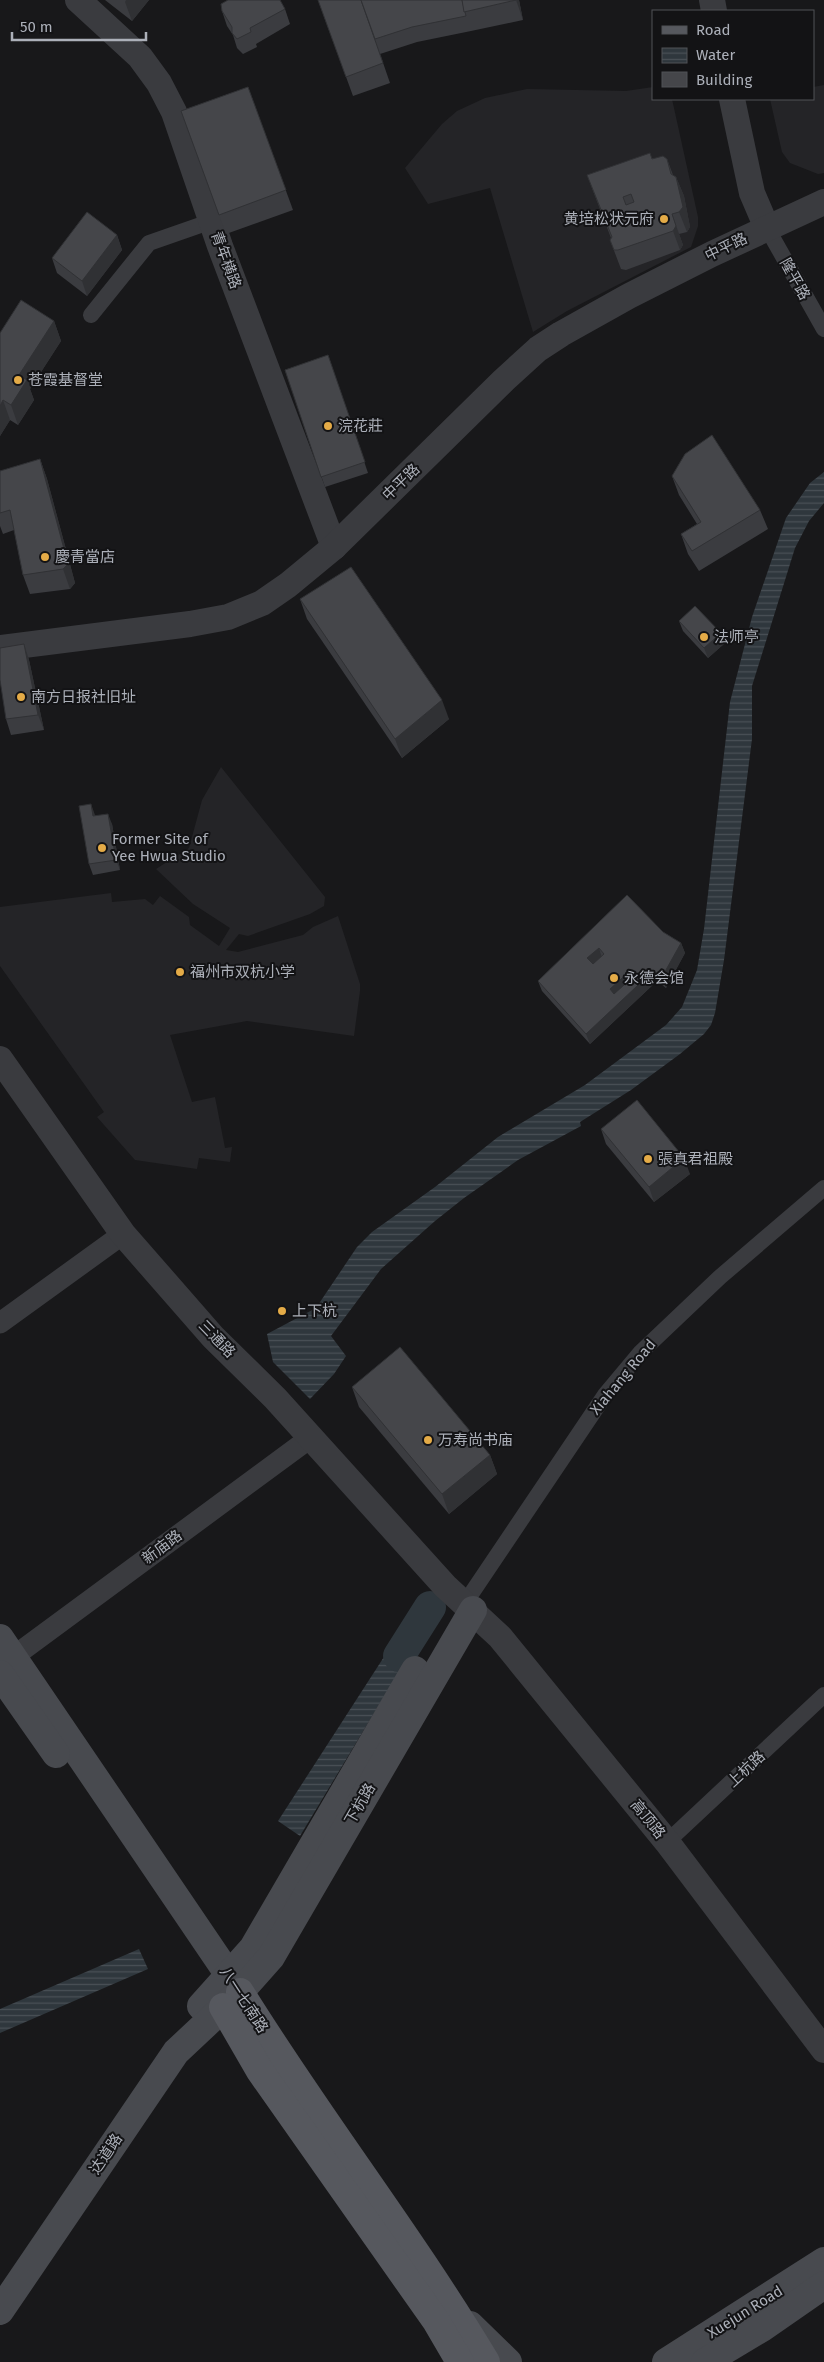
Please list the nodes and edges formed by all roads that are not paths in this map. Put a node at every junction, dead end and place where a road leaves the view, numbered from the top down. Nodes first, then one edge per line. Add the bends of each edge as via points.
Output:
1 (78, 0) edge
2 (732, 100) edge
3 (824, 202) edge
4 (212, 221) junction
5 (767, 228) junction
6 (92, 315) dead end
7 (824, 329) edge
8 (334, 547) junction
9 (0, 648) edge
10 (0, 1059) edge
11 (824, 1188) edge
12 (123, 1234) junction
13 (0, 1323) edge
14 (310, 1438) junction
15 (466, 1604) junction
16 (3, 1664) edge
17 (824, 1695) edge
18 (667, 1842) junction
19 (227, 1991) junction
20 (824, 2050) edge
21 (824, 2261) edge
22 (0, 2278) edge
23 (824, 2285) edge
24 (0, 2311) edge
25 (446, 2316) junction
26 (447, 2362) edge
27 (460, 2362) edge
28 (486, 2362) edge
29 (508, 2362) edge
30 (666, 2362) edge
31 (705, 2362) edge

1 - 4 street, 青年横路 via 128,44 159,83 180,128
2 - 5 street via 752,192
3 - 5 street, 中平路
4 - 6 street via 149,243
4 - 8 street, 青年横路
5 - 7 street, 隆平路
5 - 8 street, 中平路 via 629,296 538,350
8 - 9 street, 中平路 via 262,604 228,617
10 - 12 street, 三通路
11 - 15 street, Xiahang Road via 720,1277 629,1366 605,1395
12 - 13 street
12 - 14 street, 三通路 via 213,1336 276,1398
14 - 15 street, 三通路 via 445,1586
14 - 16 street, 新庙路
15 - 18 street, 高顶路 via 500,1637
15 - 19 main road, 下杭路 via 271,1957
16 - 19 main road, 八一七南路
17 - 18 street, 上杭路
18 - 20 street, 高顶路
19 - 22 main road via 165,2044
19 - 24 main road, 达道路 via 176,2052
19 - 25 main road, 八一七南路 via 280,2057
21 - 30 main road, Xuejun Road
23 - 31 main road, Xuejun Road
25 - 26 main road
25 - 27 main road, 八一七南路
25 - 28 main road, 八一七南路
25 - 29 main road

